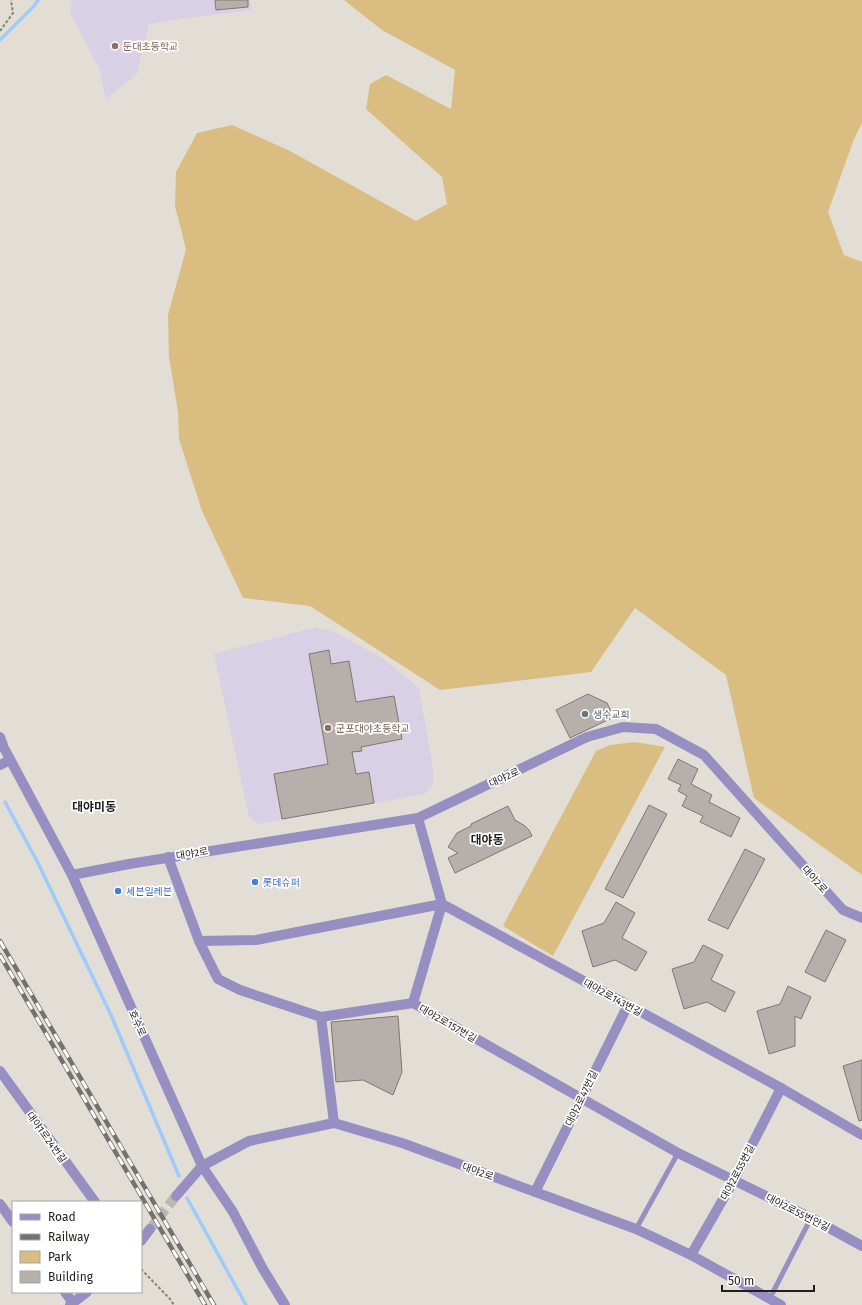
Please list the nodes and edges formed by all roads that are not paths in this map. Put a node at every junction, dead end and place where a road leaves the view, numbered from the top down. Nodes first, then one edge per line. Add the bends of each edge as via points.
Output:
1 (0, 737) edge
2 (10, 760) junction
3 (0, 765) edge
4 (418, 818) junction
5 (168, 857) junction
6 (72, 875) junction
7 (442, 904) junction
8 (862, 918) edge
9 (199, 941) junction
10 (413, 1003) junction
11 (628, 1005) junction
12 (321, 1016) junction
13 (0, 1071) edge
14 (780, 1088) junction
15 (581, 1098) junction
16 (334, 1123) junction
17 (862, 1135) edge
18 (678, 1153) junction
19 (202, 1166) junction
20 (734, 1180) junction
21 (535, 1192) junction
22 (176, 1196) tunnel mouth
23 (94, 1201) edge
24 (0, 1204) edge
25 (811, 1218) junction
26 (12, 1221) edge
27 (150, 1229) tunnel mouth
28 (636, 1229) junction
29 (142, 1240) edge
30 (862, 1246) edge
31 (691, 1255) junction
32 (66, 1293) edge
33 (86, 1293) edge
34 (770, 1298) junction
35 (72, 1304) edge
36 (285, 1305) edge
37 (782, 1305) edge

1 - 2 street, 호수로
2 - 3 street
2 - 6 street, 호수로
4 - 5 street, 대야2로
4 - 7 street
4 - 8 street, 대야2로 via 587,737 623,727 656,729 704,755 843,910
5 - 6 street, 대야2로
5 - 9 street, 대야2로157번길
6 - 19 street, 호수로
7 - 9 street via 256,940
7 - 10 street
7 - 11 street, 대야2로143번길
9 - 12 street, 대야2로157번길 via 218,979 240,990
10 - 12 street, 대야2로157번길
10 - 15 street, 대야2로157번길
11 - 14 street, 대야2로143번길
11 - 15 street, 대야2로47번길
12 - 16 street
13 - 23 street, 대야1로24번길
14 - 17 street, 대야2로143번길
14 - 20 street, 대야2로55번길
15 - 18 street, 대야2로157번길
15 - 21 street, 대야2로47번길
16 - 19 street, 대야2로 via 249,1141
16 - 21 street, 대야2로 via 402,1143
18 - 20 street, 대야2로157번길
18 - 28 lane
19 - 22 street, 대야2로
19 - 36 street, 호수로 via 234,1212
20 - 25 street, 대야2로55번안길
20 - 31 street, 대야2로55번길
21 - 28 street, 대야2로
24 - 26 street
25 - 30 street, 대야2로55번안길
25 - 34 lane
27 - 29 street
28 - 31 street, 대야2로
31 - 34 street, 대야2로
32 - 35 street
33 - 35 street
34 - 37 street, 대야2로

